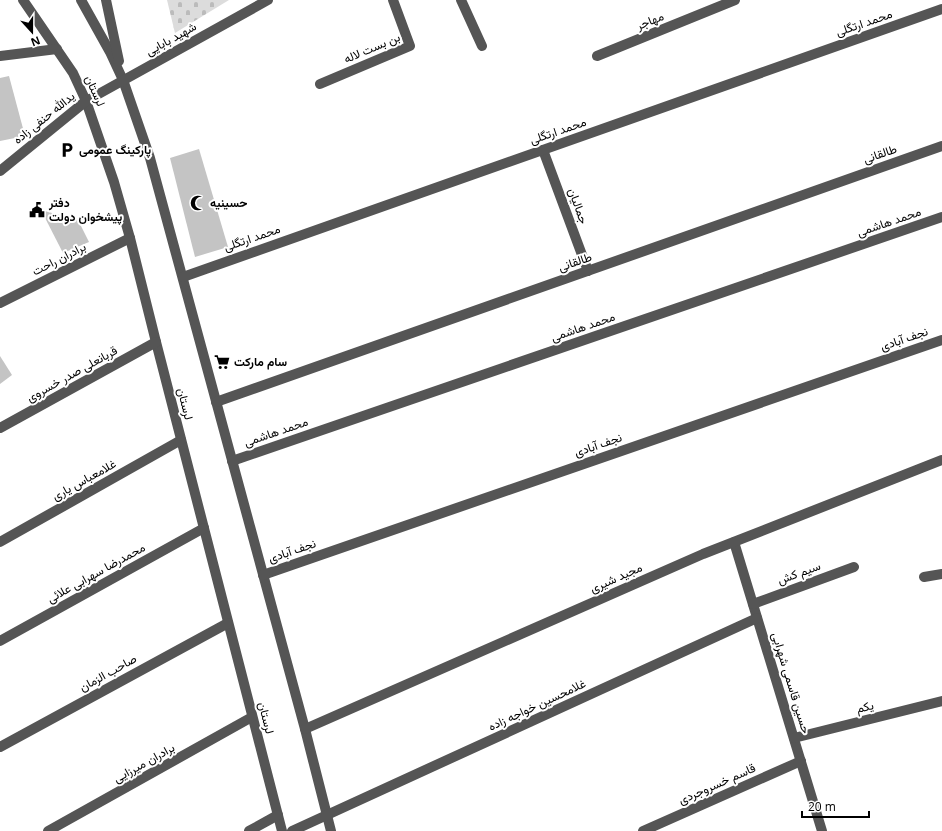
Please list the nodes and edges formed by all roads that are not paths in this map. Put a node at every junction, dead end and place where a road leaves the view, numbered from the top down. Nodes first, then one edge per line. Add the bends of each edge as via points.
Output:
1 (23, 0) edge
2 (81, 0) edge
3 (106, 0) edge
4 (268, 0) edge
5 (393, 0) edge
6 (462, 0) edge
7 (735, 0) edge
8 (942, 9) edge
9 (482, 46) dead end
10 (57, 49) junction
11 (0, 56) edge
12 (597, 56) dead end
13 (123, 80) junction
14 (320, 84) dead end
15 (86, 101) junction
16 (942, 146) edge
17 (544, 150) junction
18 (0, 171) edge
19 (942, 217) edge
20 (130, 238) junction
21 (588, 271) junction
22 (183, 277) junction
23 (0, 303) edge
24 (942, 340) edge
25 (156, 342) junction
26 (216, 402) junction
27 (0, 428) edge
28 (181, 440) junction
29 (942, 460) edge
30 (232, 461) junction
31 (204, 528) junction
32 (0, 542) edge
33 (734, 542) junction
34 (854, 567) dead end
35 (942, 574) edge
36 (263, 575) junction
37 (924, 577) dead end
38 (753, 604) junction
39 (757, 618) junction
40 (228, 623) junction
41 (0, 641) edge
42 (942, 701) edge
43 (252, 717) junction
44 (305, 729) junction
45 (794, 738) junction
46 (0, 747) edge
47 (801, 761) junction
48 (278, 815) junction
49 (327, 815) junction
50 (48, 831) edge
51 (249, 831) edge
52 (282, 831) edge
53 (292, 831) edge
54 (331, 831) edge
55 (644, 831) edge
56 (822, 831) edge

1 - 10 street, لرستان
2 - 13 street
3 - 13 street
4 - 13 street, شهید بابایی
5 - 14 street, بن بست لاله via 410,46
6 - 9 street
7 - 12 street, مهاجر
8 - 17 street, محمد ارتگلی
10 - 11 street
10 - 15 street, لرستان via 73,73
13 - 15 street, شهید بابایی
13 - 22 street via 150,158
15 - 18 street, یدالله حنفی زاده
15 - 20 street, لرستان
16 - 21 street, طالقانی
17 - 21 street, جمالیان
17 - 22 street, محمد ارتگلی
19 - 30 street, محمد هاشمی
20 - 23 street, برادران راحت
20 - 25 street, لرستان
21 - 26 street, طالقانی
22 - 26 street
24 - 36 street, نجف آبادی
25 - 27 street, قربانعلی صدر خسروی
25 - 28 street, لرستان
26 - 30 street
28 - 31 street, لرستان
28 - 32 street, غلامعباس یاری
29 - 33 street, مجید شیری
30 - 36 street
31 - 40 street, لرستان
31 - 41 street, محمدرضا سهرابی علائی
33 - 38 street, حسین قاسمی شهرابی
33 - 44 street, مجید شیری
34 - 38 street, سیم کش
35 - 37 street
36 - 44 street
38 - 39 street, حسین قاسمی شهرابی
39 - 45 street, حسین قاسمی شهرابی
39 - 49 street, غلامحسین خواجه زاده
40 - 43 street, لرستان
40 - 46 street, صاحب الزمان
42 - 45 street, یکم
43 - 48 street, لرستان
43 - 50 street, برادران میرزایی
44 - 49 street
45 - 47 street, حسین قاسمی شهرابی
47 - 55 street, قاسم خسروجردی
47 - 56 street, حسین قاسمی شهرابی
48 - 51 street
48 - 52 street, لرستان
49 - 53 street, غلامحسین خواجه زاده
49 - 54 street

